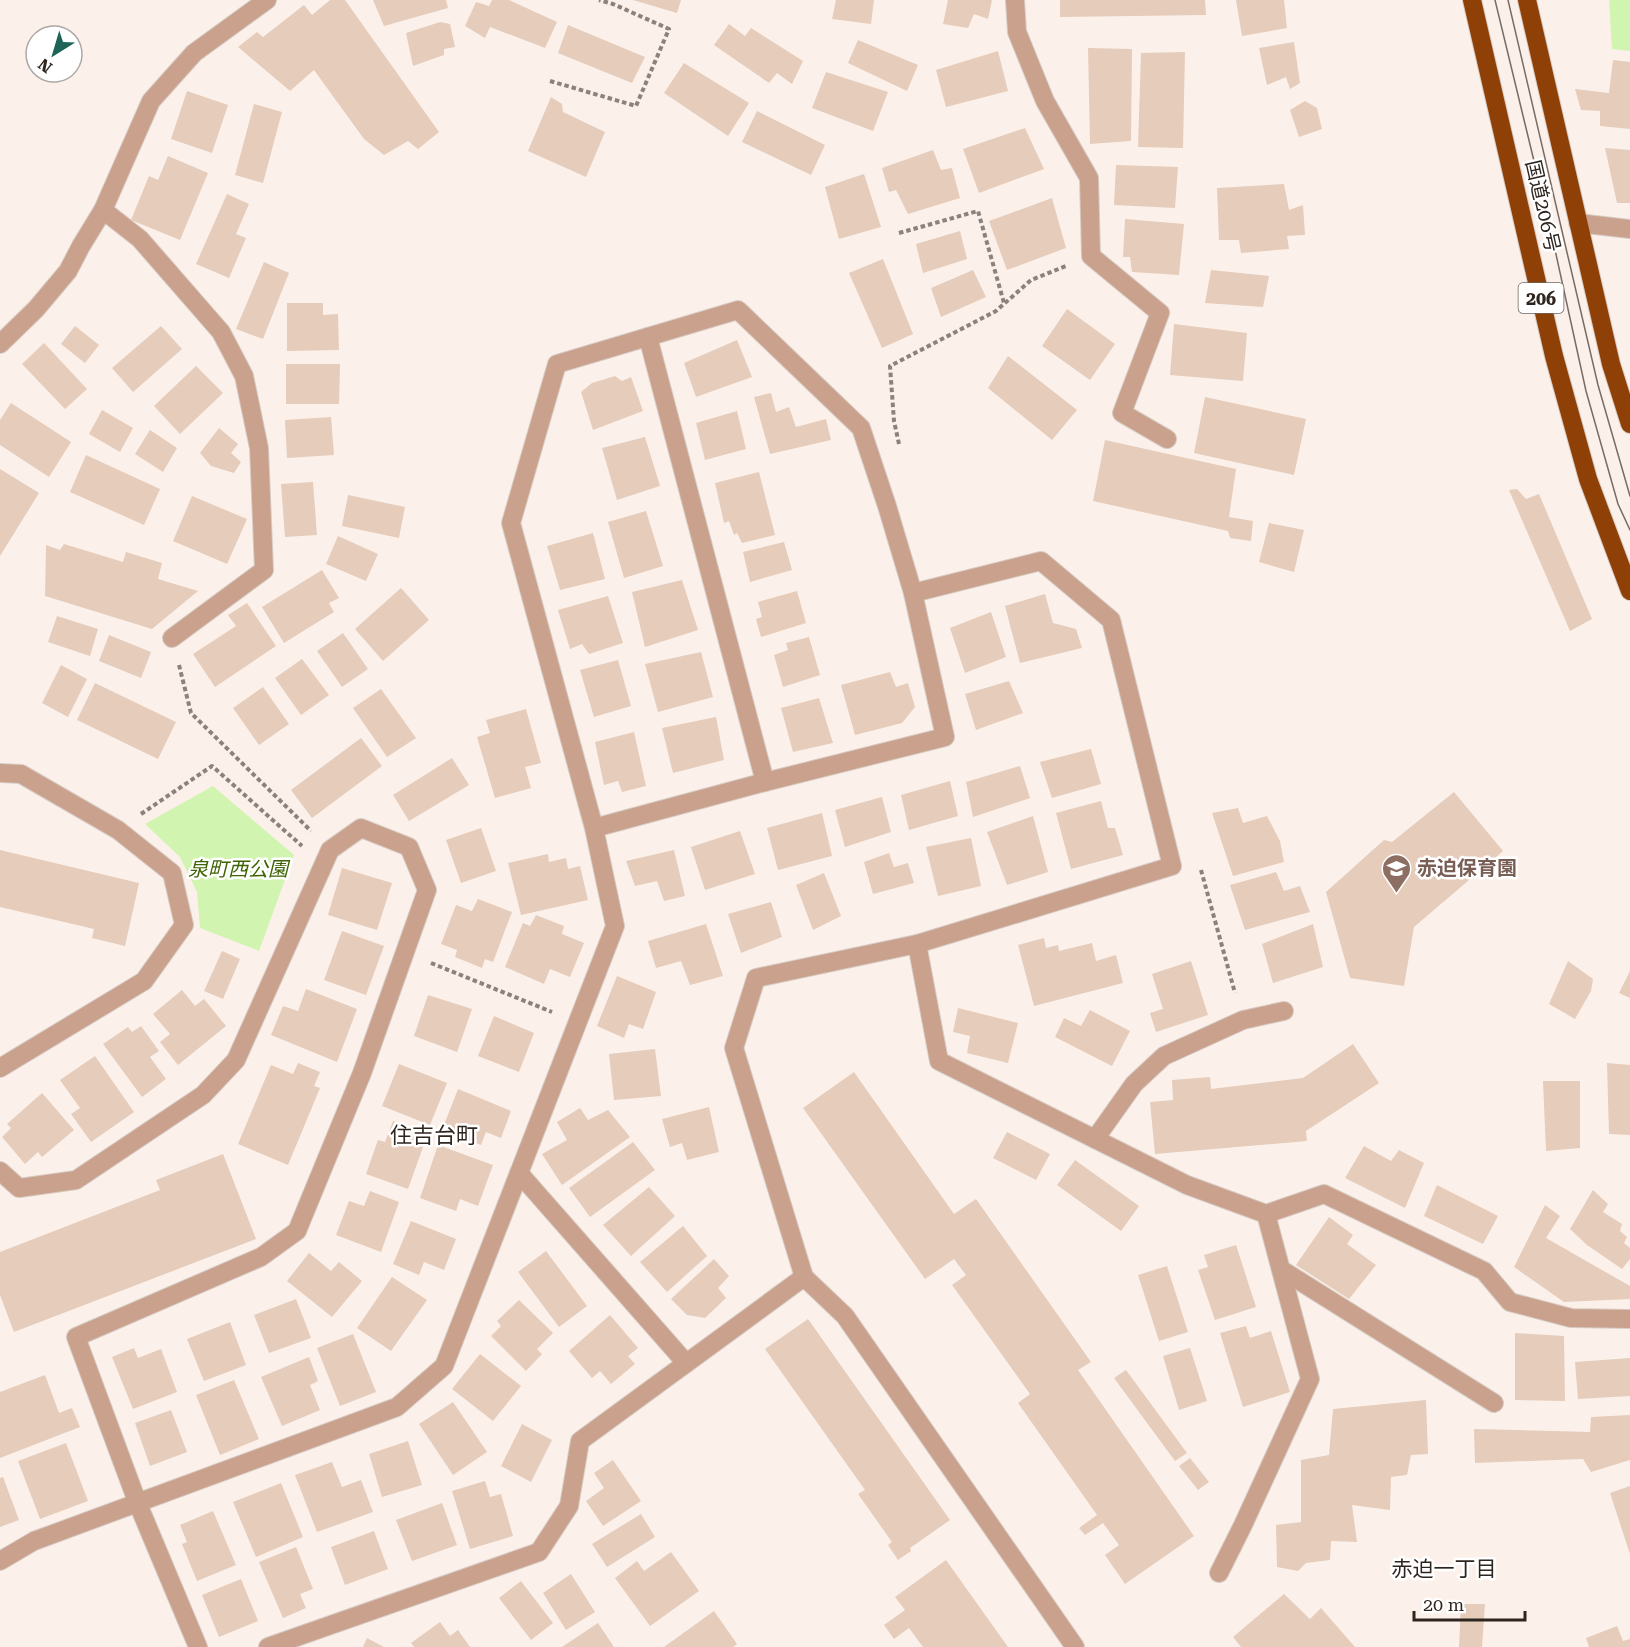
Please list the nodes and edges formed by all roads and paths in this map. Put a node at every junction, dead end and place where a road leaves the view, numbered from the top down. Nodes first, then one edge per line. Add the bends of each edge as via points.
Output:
1 (267, 0) edge
2 (599, 0) edge
3 (1015, 0) edge
4 (1472, 0) edge
5 (1527, 0) edge
6 (550, 81) dead end
7 (103, 210) junction
8 (1578, 223) junction
9 (1630, 228) edge
10 (899, 233) dead end
11 (1091, 256) junction
12 (1004, 303) junction
13 (648, 337) junction
14 (0, 344) edge
15 (1630, 424) edge
16 (1167, 439) dead end
17 (901, 453) dead end
18 (1630, 591) edge
19 (913, 593) junction
20 (172, 638) joint
21 (0, 773) edge
22 (765, 782) junction
23 (594, 828) junction
24 (118, 830) junction
25 (327, 857) junction
26 (1201, 868) dead end
27 (917, 944) junction
28 (405, 953) junction
29 (1284, 1011) dead end
30 (1243, 1020) junction
31 (577, 1022) junction
32 (0, 1068) edge
33 (1095, 1139) junction
34 (0, 1171) edge
35 (519, 1173) junction
36 (1266, 1214) junction
37 (1282, 1270) junction
38 (804, 1277) junction
39 (1630, 1319) edge
40 (686, 1363) junction
41 (1494, 1403) dead end
42 (138, 1504) junction
43 (0, 1561) edge
44 (1219, 1573) dead end
45 (198, 1647) edge
46 (268, 1647) edge
47 (1075, 1647) edge

1 - 7 street via 194,53 151,101
2 - 6 path via 669,29 636,106
3 - 11 street via 1017,32 1045,101 1089,178
4 - 18 highway, 国道206号 / 206 via 1560,378 1588,479
5 - 8 highway, 国道206号 / 206
7 - 14 street via 68,271
7 - 20 street via 140,239 221,332 244,376 259,448 264,570
8 - 9 street
8 - 15 highway, 国道206号 / 206 via 1611,364
10 - 12 path via 978,211
11 - 12 path via 1031,280
11 - 16 street via 1160,313 1122,413
12 - 17 path via 996,311 890,366
13 - 19 street via 738,310 796,365 861,428
13 - 22 street
13 - 23 street via 557,364 511,523
19 - 22 street via 945,738
19 - 27 street via 1041,561 1111,620 1172,866
20 - 25 path via 191,713
21 - 24 street via 21,774
22 - 23 street
23 - 31 street via 615,926
24 - 25 path via 212,766
24 - 32 street via 172,873 184,925 144,981
25 - 28 street via 361,828 410,847 427,890
25 - 34 street via 236,1060 203,1095 76,1180 19,1188
26 - 30 path
27 - 33 street via 939,1061
27 - 38 street via 756,978 734,1048
28 - 31 path
28 - 42 street via 362,1073 297,1231 261,1257 76,1337
29 - 30 street
30 - 33 street via 1164,1056 1134,1084
31 - 35 street
33 - 36 street via 1186,1185
35 - 40 street
35 - 42 street via 444,1366 397,1407
36 - 37 street
36 - 39 street via 1324,1194 1484,1271 1510,1302 1571,1318
37 - 41 street
37 - 44 street via 1310,1378
38 - 40 street
38 - 47 street via 844,1316
40 - 46 street via 580,1441 569,1506 539,1552
42 - 43 street via 34,1541
42 - 45 street

